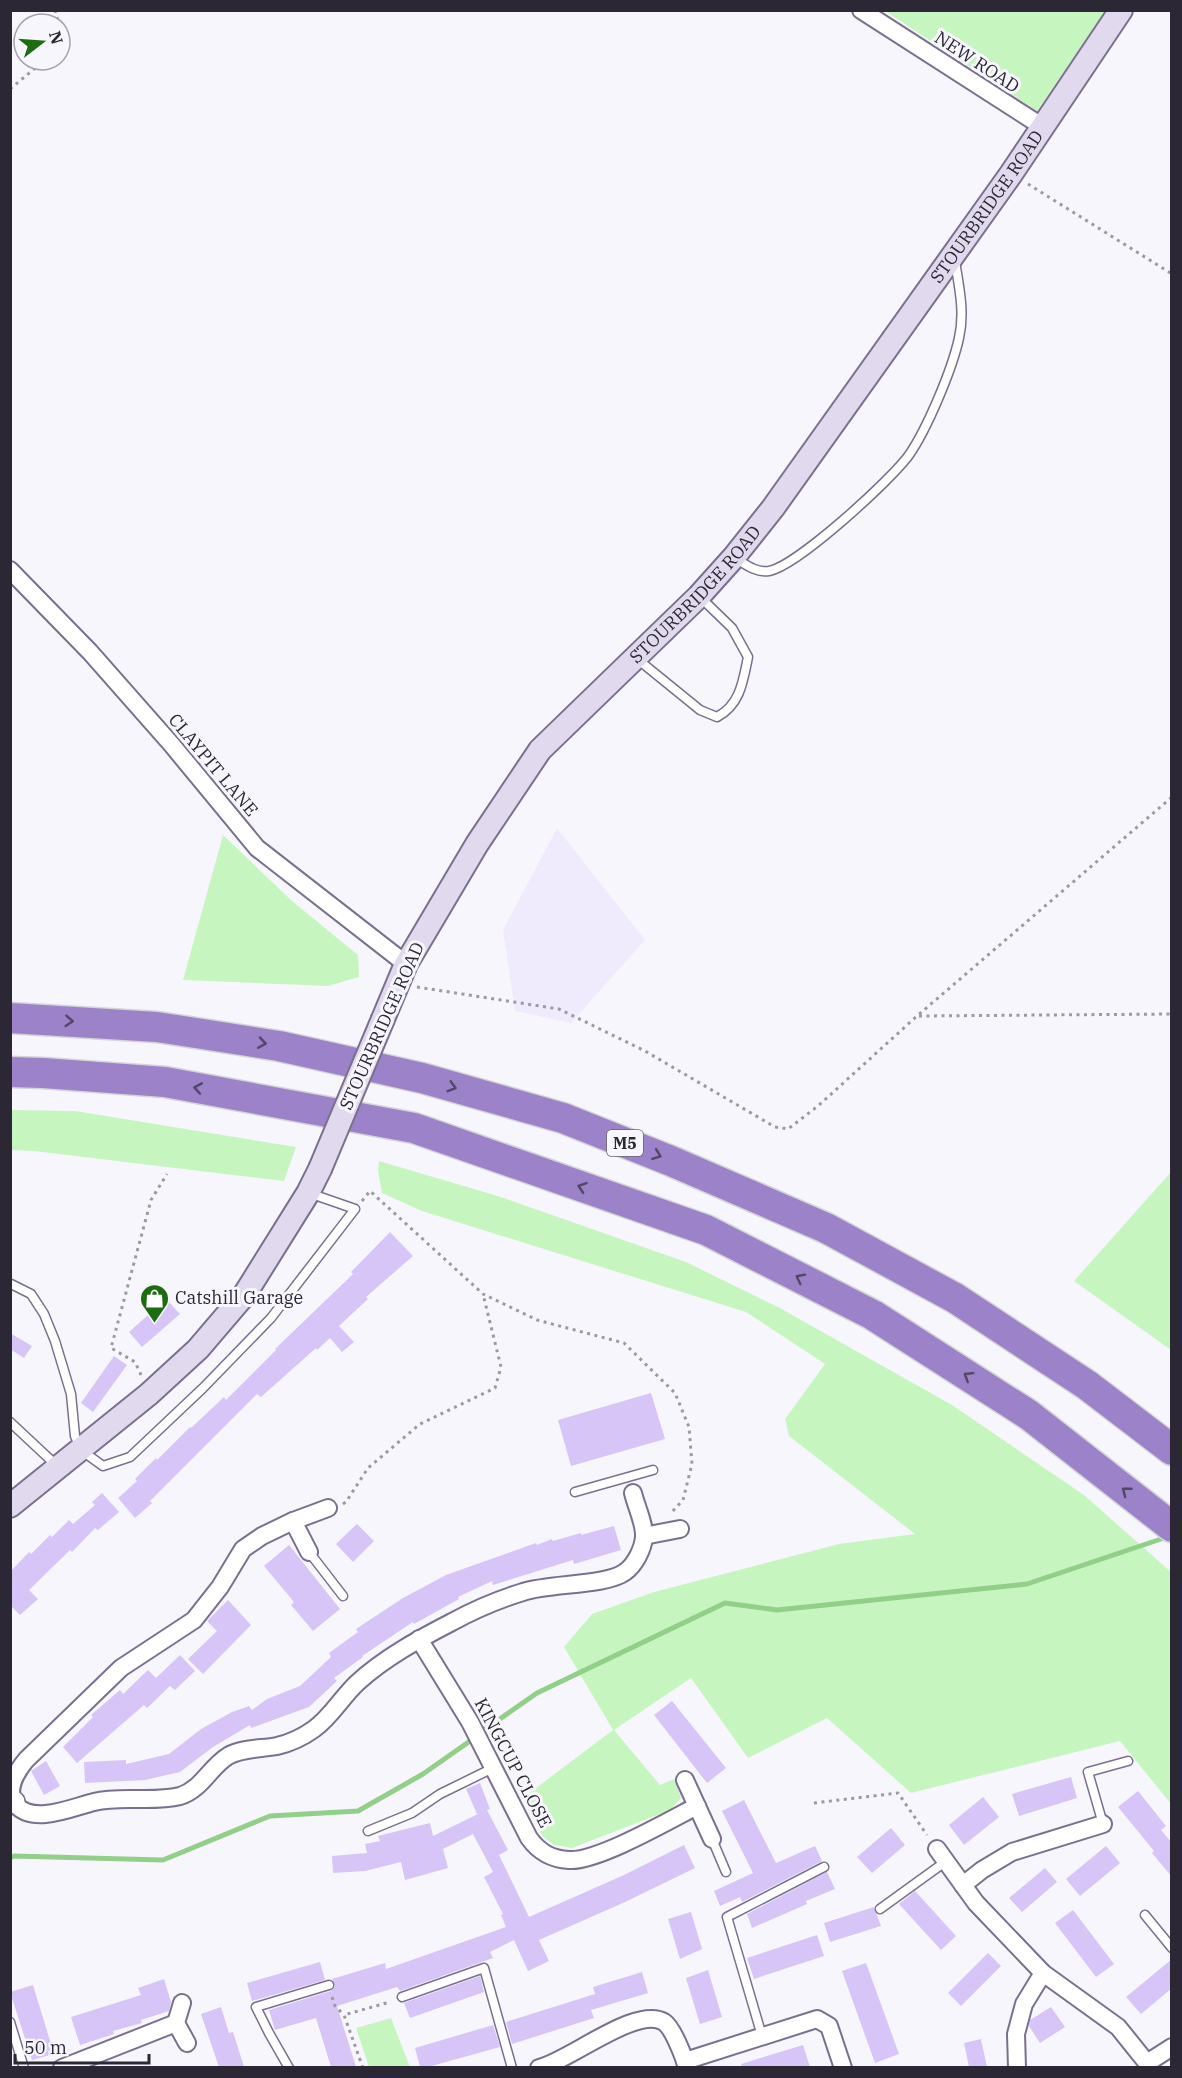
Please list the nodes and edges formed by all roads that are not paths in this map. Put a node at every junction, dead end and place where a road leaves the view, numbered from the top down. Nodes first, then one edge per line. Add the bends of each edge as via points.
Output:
1 (861, 10) edge
2 (1122, 10) edge
3 (1043, 127) junction
4 (954, 255) junction
5 (734, 557) junction
6 (10, 570) edge
7 (699, 596) junction
8 (634, 657) junction
9 (402, 974) junction
10 (10, 1018) edge
11 (10, 1072) edge
12 (308, 1193) junction
13 (11, 1284) edge
14 (10, 1422) edge
15 (81, 1450) junction
16 (1172, 1450) edge
17 (59, 1468) junction
18 (653, 1470) dead end
19 (631, 1485) junction
20 (575, 1492) dead end
21 (10, 1506) edge
22 (328, 1508) road end
23 (293, 1521) junction
24 (1172, 1527) edge
25 (680, 1529) dead end
26 (652, 1535) junction
27 (309, 1552) joint
28 (343, 1596) dead end
29 (419, 1639) junction
30 (1128, 1761) dead end
31 (492, 1768) junction
32 (685, 1780) dead end
33 (12, 1802) edge
34 (697, 1806) junction
35 (1103, 1824) joint
36 (368, 1831) dead end
37 (712, 1839) joint
38 (941, 1856) joint
39 (824, 1867) dead end
40 (726, 1872) dead end
41 (963, 1885) junction
42 (880, 1909) dead end
43 (1145, 1915) dead end
44 (1172, 1948) edge
45 (1043, 1973) junction
46 (329, 1985) road end
47 (402, 1997) dead end
48 (182, 2003) dead end
49 (10, 2022) edge
50 (176, 2024) junction
51 (762, 2036) junction
52 (187, 2043) dead end
53 (1172, 2047) edge
54 (686, 2064) edge
55 (1148, 2065) edge
56 (24, 2067) edge
57 (62, 2067) edge
58 (289, 2067) edge
59 (512, 2067) edge
60 (539, 2067) edge
61 (843, 2067) edge
62 (1017, 2067) edge

1 - 3 street, NEW ROAD
2 - 3 main road, STOURBRIDGE ROAD
3 - 4 main road, STOURBRIDGE ROAD
4 - 5 main road, STOURBRIDGE ROAD
4 - 5 lane via 962,305 959,338 936,400 909,455 871,495 789,560 768,571 759,571
5 - 7 main road, STOURBRIDGE ROAD
6 - 9 street, CLAYPIT LANE via 90,651 257,848
7 - 8 main road, STOURBRIDGE ROAD
7 - 8 lane via 732,628 748,657 736,701 726,712 717,717 700,710
8 - 9 main road, STOURBRIDGE ROAD via 540,750 477,844
9 - 12 main road, STOURBRIDGE ROAD, bridge
10 -> 16 highway, M5 via 157,1027 279,1046 422,1078 563,1119 826,1228 955,1298 1087,1385
24 -> 11 highway via 1019,1409 873,1315 706,1230 414,1128 165,1082
12 - 15 main road, STOURBRIDGE ROAD via 245,1294 198,1348
12 - 15 lane via 356,1209 271,1318 130,1457 104,1466
13 - 15 lane via 31,1294 44,1314 69,1386 75,1436
14 - 17 lane
15 - 17 main road, STOURBRIDGE ROAD
17 - 21 main road, STOURBRIDGE ROAD
18 - 19 lane
19 - 20 lane
19 - 26 street
22 - 23 street
23 - 27 street
23 - 33 street via 243,1549 194,1620 121,1668 26,1760 15,1774
25 - 26 street
26 - 29 street via 625,1573 606,1580 523,1592
27 - 28 lane
29 - 31 street, KINGCUP CLOSE via 470,1722
29 - 33 street via 359,1681 313,1729 287,1743 229,1756 193,1790 182,1795 98,1801 48,1814 22,1810
30 - 35 lane via 1088,1772
31 - 34 street, KINGCUP CLOSE via 529,1838 542,1852 558,1858 576,1860 598,1854
31 - 36 lane via 412,1813
32 - 34 street
34 - 37 street
35 - 41 street via 1012,1852
37 - 40 lane
38 - 41 street
38 - 42 lane
39 - 51 lane via 727,1917
41 - 45 street
43 - 44 lane
45 - 55 street via 1118,2027
45 - 62 street via 1024,2004 1016,2034
46 - 58 lane via 256,2007
47 - 59 lane via 484,1968
48 - 50 street
49 - 56 lane
50 - 52 street
50 - 57 street
51 - 54 street
51 - 61 street via 817,2019 829,2026
53 - 55 street
54 - 60 street via 670,2029 653,2019 623,2025

